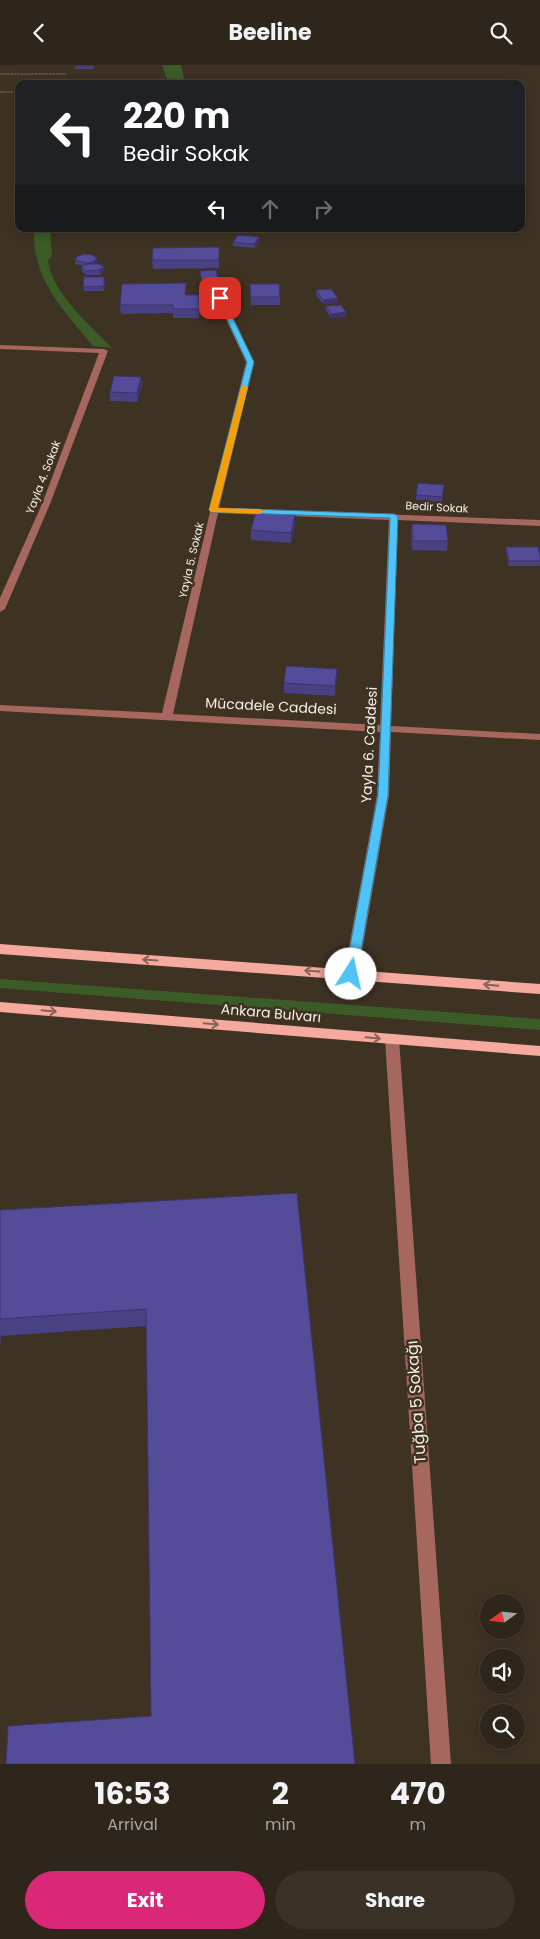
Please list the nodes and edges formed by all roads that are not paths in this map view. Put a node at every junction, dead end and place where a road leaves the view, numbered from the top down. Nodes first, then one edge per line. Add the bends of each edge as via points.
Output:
1 (220, 298) dead end
2 (0, 347) edge
3 (214, 510) junction
4 (394, 516) junction
5 (540, 523) edge
6 (0, 609) edge
7 (0, 708) edge
8 (167, 716) junction
9 (386, 727) junction
10 (540, 737) edge
11 (0, 949) edge
12 (351, 974) junction
13 (540, 989) edge
14 (0, 1007) edge
15 (392, 1039) junction
16 (540, 1051) edge
17 (441, 1764) edge

1 - 3 street, Yayla 5. Sokak via 250,362
2 - 6 street, Yayla 4. Sokak via 104,351 46,504
3 - 4 street, Bedir Sokak
3 - 8 street, Yayla 5. Sokak
4 - 5 street, Bedir Sokak
4 - 9 street, Yayla 6. Caddesi
7 - 8 street, Mücadele Caddesi
8 - 9 street, Mücadele Caddesi
9 - 10 street, Mücadele Caddesi
9 - 12 street, Yayla 6. Caddesi via 383,795
12 -> 11 main road
13 -> 12 main road
14 -> 15 main road, Ankara Bulvarı
15 - 16 main road, Ankara Bulvarı
15 - 17 street, Tuğba 5 Sokağı

